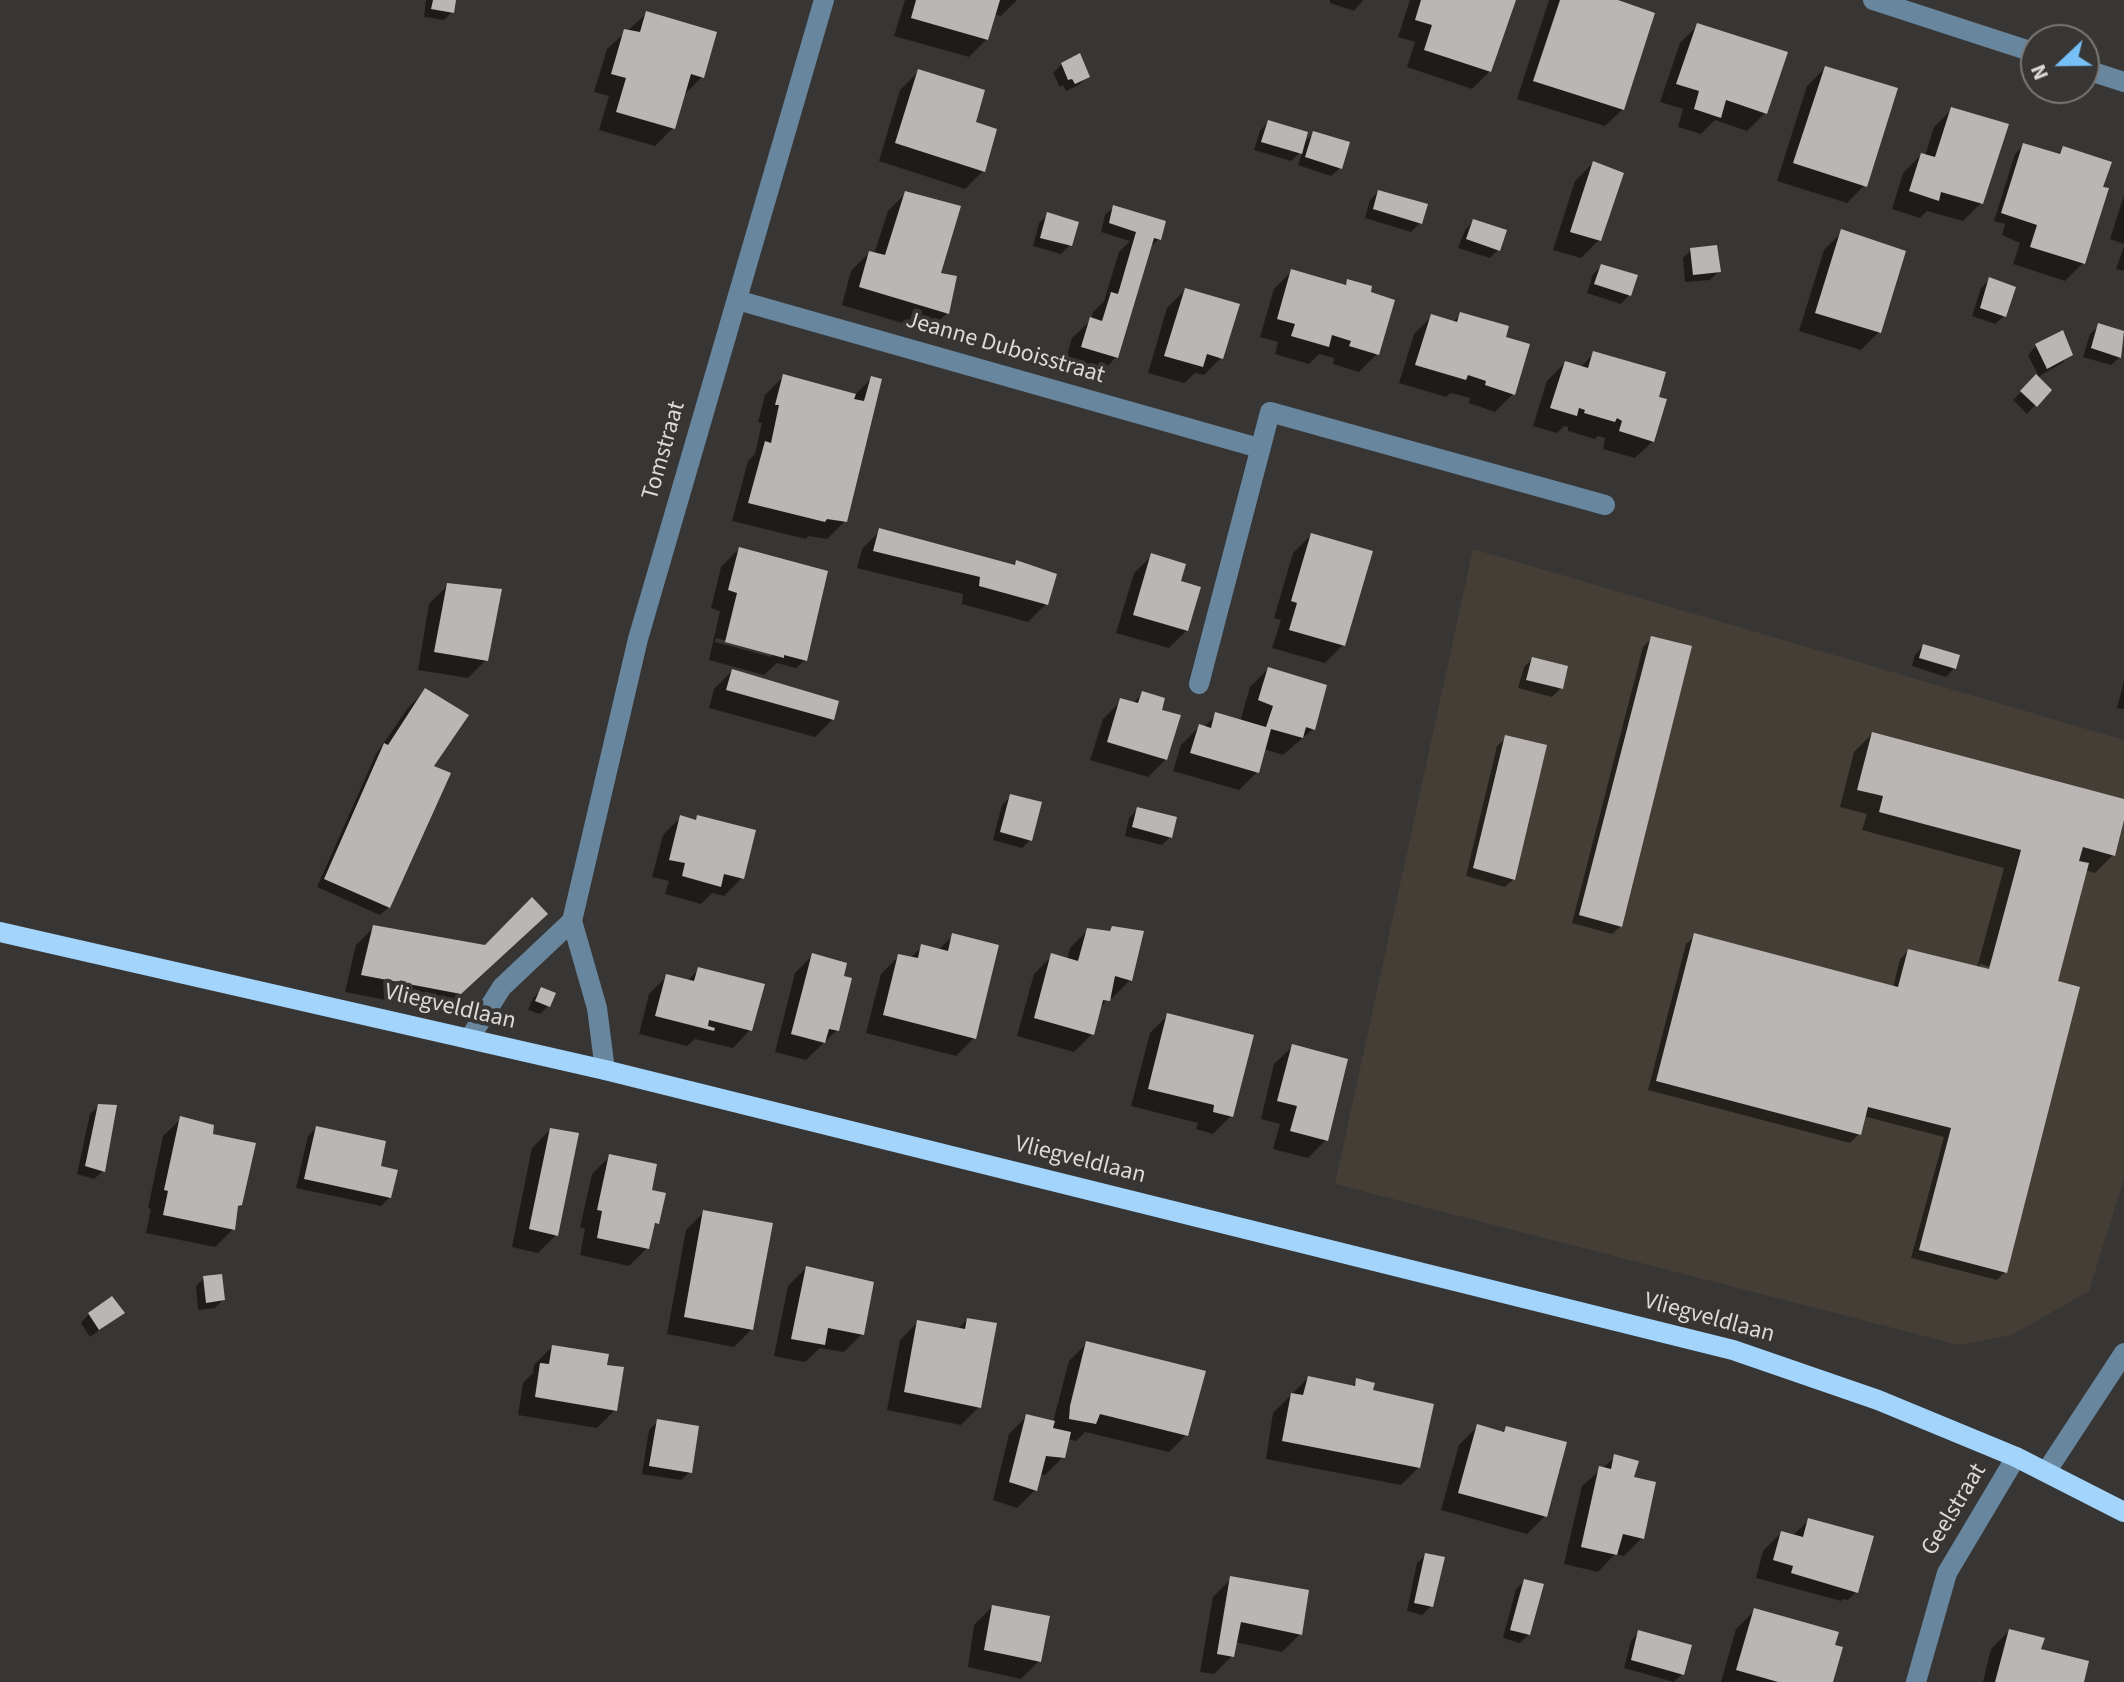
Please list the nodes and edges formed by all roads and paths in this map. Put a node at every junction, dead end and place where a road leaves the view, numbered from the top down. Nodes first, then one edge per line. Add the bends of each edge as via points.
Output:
1 (824, 0) edge
2 (1873, 0) edge
3 (2020, 48) edge
4 (2100, 74) edge
5 (2124, 82) edge
6 (737, 300) junction
7 (1259, 448) junction
8 (1605, 505) dead end
9 (1199, 684) dead end
10 (572, 921) junction
11 (0, 932) edge
12 (469, 1039) junction
13 (605, 1070) junction
14 (2124, 1353) edge
15 (2016, 1457) junction
16 (2046, 1472) junction
17 (2124, 1512) edge
18 (1916, 1682) edge

1 - 6 street, Tomstraat
2 - 3 street
4 - 5 street
6 - 7 street, Jeanne Duboisstraat
6 - 10 street, Tomstraat via 638,639
7 - 8 street via 1270,412
7 - 9 street
10 - 12 street via 502,987
10 - 13 street, Tomstraat via 597,1008
11 - 12 main road, Vliegveldlaan
12 - 13 main road, Vliegveldlaan
13 - 15 main road, Vliegveldlaan via 1733,1350 1878,1400
14 - 16 street
15 - 16 main road, Vliegveldlaan
15 - 18 street, Geelstraat via 1947,1573
16 - 17 main road, Vliegveldlaan

